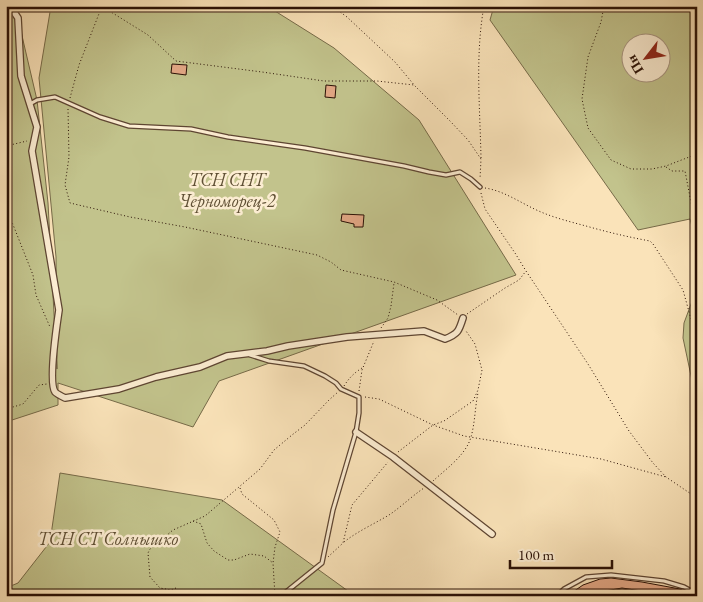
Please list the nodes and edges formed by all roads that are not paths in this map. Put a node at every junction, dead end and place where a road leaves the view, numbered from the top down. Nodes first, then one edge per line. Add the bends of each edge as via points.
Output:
1 (10, 6) edge
2 (29, 104) junction
3 (480, 187) road end
4 (463, 318) road end
5 (245, 353) junction
6 (356, 432) junction
7 (492, 534) dead end
8 (697, 594) edge
9 (282, 596) edge
10 (557, 596) edge
11 (595, 596) edge
12 (653, 596) edge

1 - 2 street via 18,18 20,76
2 - 3 lane via 55,97 129,126 191,129 446,175 460,172
2 - 5 street via 37,127 32,151 59,310 52,384 56,392 65,398 119,389
4 - 5 street via 455,336 446,340 424,331 346,337
5 - 6 lane via 269,361 304,366 359,397
6 - 7 street
6 - 9 lane via 333,510 322,563
8 - 10 lane via 664,581 612,575 586,577
11 - 12 lane via 622,591

